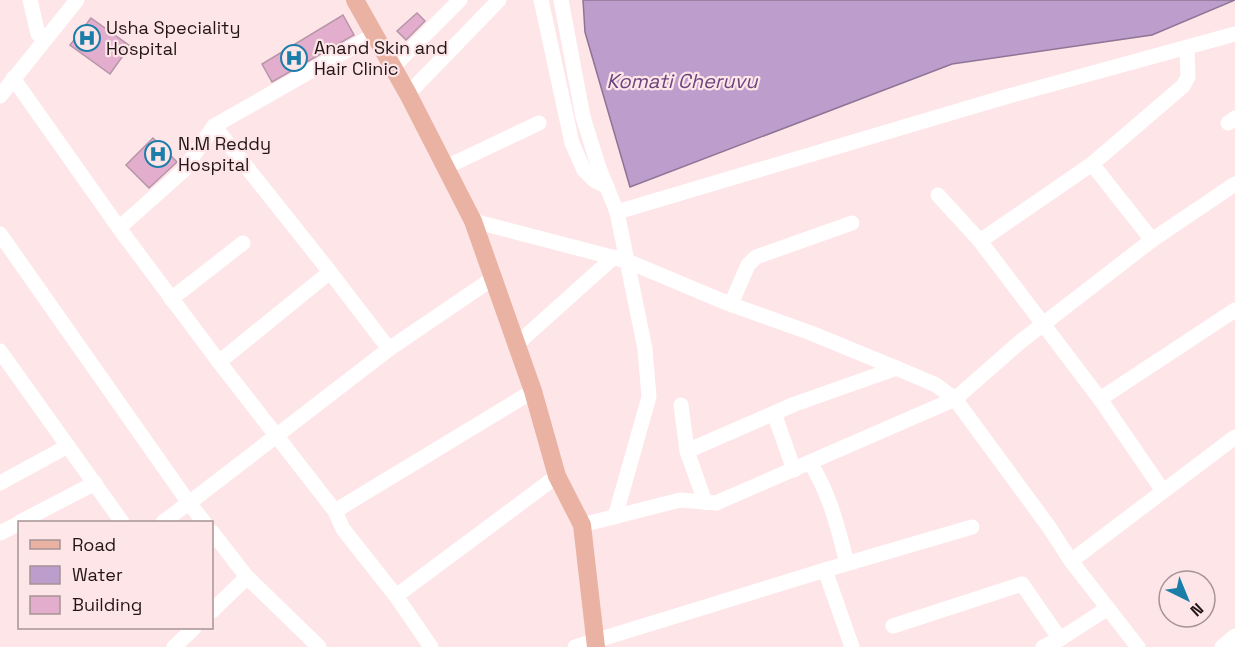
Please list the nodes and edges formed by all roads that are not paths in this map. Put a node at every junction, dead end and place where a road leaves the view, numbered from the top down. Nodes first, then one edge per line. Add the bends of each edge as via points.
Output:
1 (30, 0) edge
2 (77, 0) edge
3 (355, 0) edge
4 (460, 0) edge
5 (498, 0) edge
6 (540, 0) edge
7 (561, 0) edge
8 (1235, 34) edge
9 (374, 35) junction
10 (44, 40) junction
11 (1187, 47) junction
12 (393, 67) junction
13 (13, 78) junction
14 (408, 94) junction
15 (0, 96) edge
16 (539, 123) dead end
17 (214, 126) junction
18 (1092, 164) junction
19 (446, 167) junction
20 (1235, 184) edge
21 (607, 187) junction
22 (938, 195) dead end
23 (617, 212) junction
24 (472, 221) junction
25 (852, 223) dead end
26 (119, 228) junction
27 (0, 234) edge
28 (1152, 240) junction
29 (980, 242) junction
30 (243, 243) dead end
31 (621, 259) junction
32 (330, 272) junction
33 (492, 279) junction
34 (171, 299) junction
35 (731, 304) junction
36 (1235, 310) edge
37 (1044, 323) junction
38 (517, 344) junction
39 (389, 349) junction
40 (1, 352) edge
41 (219, 362) junction
42 (897, 368) junction
43 (533, 391) junction
44 (954, 399) junction
45 (1100, 399) junction
46 (681, 405) dead end
47 (774, 413) junction
48 (277, 435) junction
49 (1235, 437) edge
50 (68, 446) junction
51 (687, 451) junction
52 (810, 462) junction
53 (794, 470) junction
54 (556, 476) junction
55 (0, 483) edge
56 (95, 483) junction
57 (1163, 491) junction
58 (705, 502) junction
59 (189, 503) junction
60 (335, 511) junction
61 (615, 517) junction
62 (24, 521) edge
63 (121, 521) edge
64 (164, 521) edge
65 (203, 521) edge
66 (18, 524) edge
67 (582, 525) junction
68 (972, 527) dead end
69 (0, 533) edge
70 (213, 533) edge
71 (1071, 561) junction
72 (847, 563) junction
73 (825, 570) junction
74 (248, 577) junction
75 (396, 596) junction
76 (1108, 608) junction
77 (213, 610) edge
78 (893, 626) dead end
79 (193, 629) edge
80 (1235, 636) edge
81 (1060, 639) junction
82 (182, 644) edge
83 (595, 645) edge
84 (319, 647) edge
85 (430, 647) edge
86 (575, 647) edge
87 (852, 647) edge
88 (1043, 647) edge
89 (1138, 647) edge
90 (1222, 647) edge

1 - 10 street via 38,34
2 - 10 street
3 - 9 main road
4 - 12 street
5 - 14 street
6 - 21 street via 572,143 584,170
7 - 21 street via 583,117
8 - 11 street
9 - 12 main road
9 - 17 street
10 - 13 street
11 - 18 street via 1188,77 1183,86
11 - 23 street via 993,100
12 - 14 main road
13 - 15 street
13 - 26 street
14 - 19 main road
16 - 19 street
17 - 26 street via 183,171
17 - 32 street
18 - 28 street
18 - 29 street
19 - 24 main road
20 - 28 street
21 - 23 street
22 - 29 street
23 - 31 street
24 - 31 street
24 - 33 main road
25 - 35 street via 756,257 748,265
26 - 34 street
27 - 59 street
28 - 37 street
29 - 37 street
30 - 34 street
31 - 35 street
31 - 38 street
31 - 61 street via 645,348 649,397
32 - 39 street
32 - 41 street
33 - 38 main road
33 - 39 street
34 - 41 street
35 - 42 street
36 - 45 street
37 - 44 street
37 - 45 street
38 - 43 main road
39 - 48 street
40 - 50 street
41 - 48 street
42 - 44 street via 936,385
42 - 47 street
43 - 54 main road
43 - 60 street
44 - 52 street
44 - 71 street
45 - 57 street
46 - 51 street
47 - 51 street
47 - 53 street
48 - 59 street
48 - 60 street
49 - 57 street
50 - 55 street
50 - 56 street
51 - 58 street
52 - 53 street
52 - 72 street via 833,506
53 - 58 street via 716,502
54 - 67 main road
54 - 75 street
56 - 62 street
56 - 63 street
57 - 71 street
58 - 61 street via 680,500
59 - 64 street
59 - 65 street
60 - 75 street via 343,529
61 - 67 street
66 - 69 street
67 - 83 main road
68 - 72 street
70 - 74 street
71 - 76 street
72 - 73 street
73 - 83 street
73 - 87 street
74 - 77 street
74 - 84 street
75 - 85 street
76 - 81 street
76 - 89 street
78 - 81 street via 1023,584
79 - 82 street
80 - 90 street
81 - 88 street
83 - 86 street

